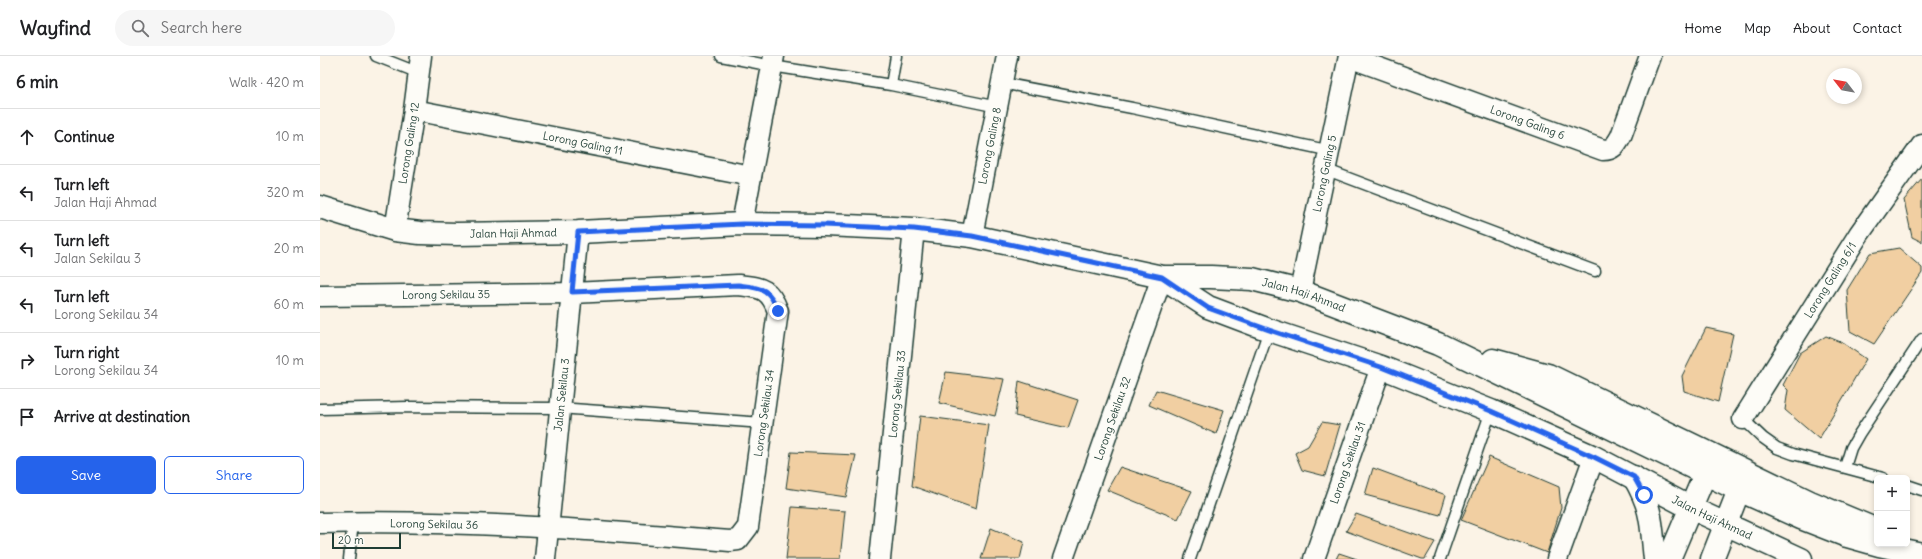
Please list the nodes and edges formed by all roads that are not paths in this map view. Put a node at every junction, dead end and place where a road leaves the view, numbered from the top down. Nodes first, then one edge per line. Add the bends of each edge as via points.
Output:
1 (376, 56) edge
2 (721, 56) edge
3 (896, 56) edge
4 (1007, 56) edge
5 (1349, 56) edge
6 (1650, 56) edge
7 (773, 61) edge
8 (420, 65) edge
9 (1002, 83) junction
10 (891, 85) junction
11 (998, 107) junction
12 (414, 110) junction
13 (1922, 145) edge
14 (1329, 161) junction
15 (751, 176) junction
16 (320, 207) edge
17 (742, 224) junction
18 (914, 229) junction
19 (395, 230) junction
20 (578, 232) junction
21 (972, 236) junction
22 (1595, 271) dead end
23 (1162, 277) junction
24 (1300, 291) junction
25 (572, 292) junction
26 (320, 296) edge
27 (1269, 330) junction
28 (1922, 340) edge
29 (1438, 344) junction
30 (1381, 367) junction
31 (320, 408) edge
32 (559, 408) junction
33 (1491, 411) junction
34 (1743, 419) joint
35 (763, 423) junction
36 (1594, 457) junction
37 (1845, 467) junction
38 (1705, 474) junction
39 (1874, 475) edge
40 (1634, 477) junction
41 (1910, 486) edge
42 (1739, 490) junction
43 (1922, 490) edge
44 (1691, 508) junction
45 (320, 522) edge
46 (353, 522) junction
47 (1726, 525) junction
48 (548, 527) junction
49 (1874, 529) edge
50 (1910, 543) edge
51 (1922, 550) edge
52 (1922, 554) edge
53 (349, 559) edge
54 (545, 559) edge
55 (880, 559) edge
56 (1063, 559) edge
57 (1190, 559) edge
58 (1314, 559) edge
59 (1440, 559) edge
60 (1556, 559) edge
61 (1655, 559) edge
62 (1669, 559) edge
63 (1712, 559) edge
64 (1801, 559) edge

1 - 8 lane
2 - 7 lane
3 - 10 lane
4 - 9 street, Lorong Galing 8
5 - 6 street, Lorong Galing 6 via 1592,147 1610,150 1616,146 1621,136
5 - 14 street, Lorong Galing 5
7 - 10 lane
7 - 15 street
8 - 12 street, Lorong Galing 12
9 - 11 street, Lorong Galing 8
9 - 14 lane via 1132,108
10 - 11 lane
11 - 21 street, Lorong Galing 8
12 - 15 street, Lorong Galing 11
12 - 19 street, Lorong Galing 12
13 - 34 street, Lorong Galing 6/1 via 1859,234
14 - 22 lane
14 - 24 street, Lorong Galing 5
15 - 17 street
16 - 19 street, Jalan Haji Ahmad
17 - 18 street, Jalan Haji Ahmad
17 - 20 street, Jalan Haji Ahmad
18 - 21 street, Jalan Haji Ahmad
18 - 55 street, Lorong Sekilau 33
19 - 20 street, Jalan Haji Ahmad via 457,234
20 - 25 street, Jalan Sekilau 3
21 - 23 street, Jalan Haji Ahmad
23 - 24 street, Jalan Haji Ahmad via 1252,279
23 - 27 street, Jalan Haji Ahmad via 1208,308
23 - 56 street, Lorong Sekilau 32
24 - 29 street, Jalan Haji Ahmad
25 - 26 street, Lorong Sekilau 35
25 - 32 street, Jalan Sekilau 3
25 - 35 street, Lorong Sekilau 34 via 738,285 769,292 778,311
27 - 30 street, Jalan Haji Ahmad
27 - 57 lane
28 - 37 lane via 1859,434
29 - 38 street, Jalan Haji Ahmad
29 - 49 street, Jalan Haji Ahmad via 1548,375 1810,502
30 - 33 street, Jalan Haji Ahmad
30 - 58 street, Lorong Sekilau 31
31 - 32 lane
32 - 35 lane
32 - 48 street, Jalan Sekilau 3
33 - 36 street, Jalan Haji Ahmad
33 - 59 lane
34 - 37 lane via 1777,448
35 - 48 street, Lorong Sekilau 34 via 748,527 738,540
36 - 40 street, Jalan Haji Ahmad
36 - 60 street
37 - 39 lane
38 - 42 street, Jalan Haji Ahmad
38 - 44 street
40 - 44 street, Jalan Haji Ahmad
40 - 61 street via 1650,511
41 - 43 lane
42 - 47 street
42 - 52 street, Jalan Haji Ahmad via 1847,536
44 - 47 street, Jalan Haji Ahmad
44 - 62 street
45 - 46 street, Lorong Sekilau 36
46 - 48 street, Lorong Sekilau 36
46 - 53 lane
47 - 63 street
47 - 64 street, Jalan Haji Ahmad
48 - 54 street, Jalan Sekilau 3
50 - 51 street

